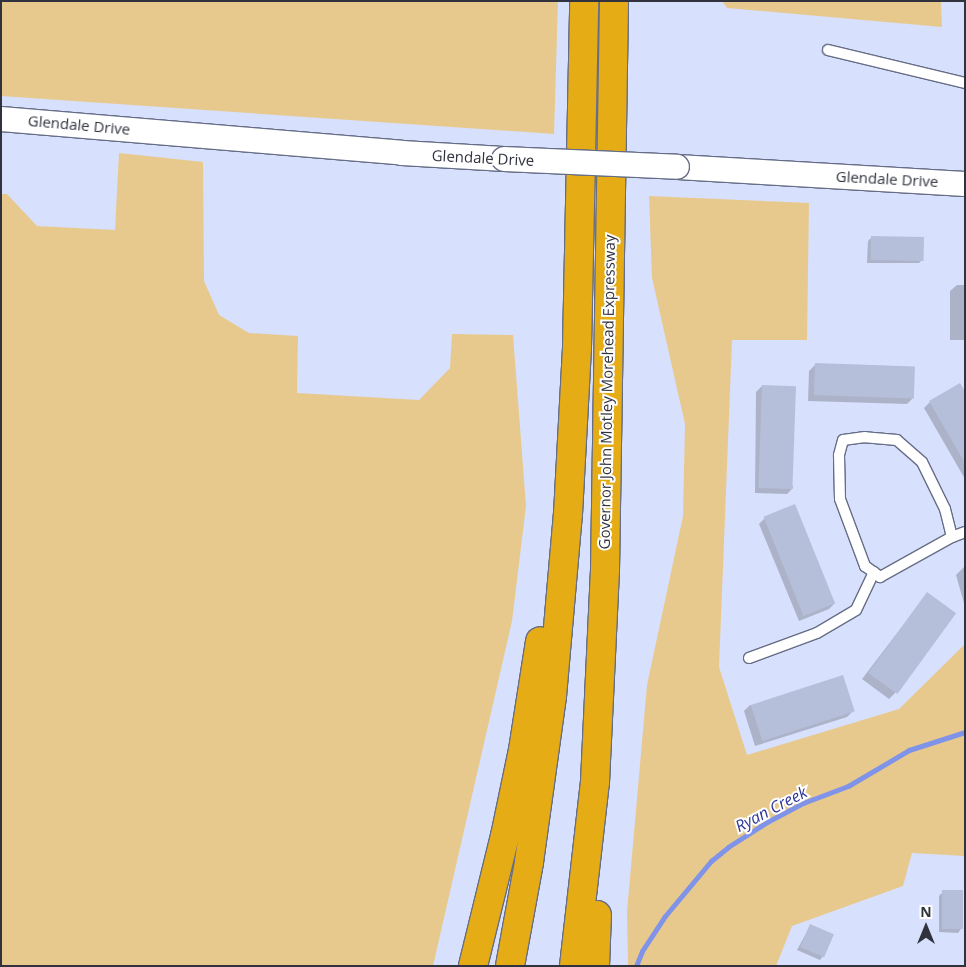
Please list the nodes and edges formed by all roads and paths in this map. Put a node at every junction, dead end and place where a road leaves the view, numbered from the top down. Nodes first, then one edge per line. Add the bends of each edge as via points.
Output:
1 (584, 1) edge
2 (614, 1) edge
3 (828, 50) dead end
4 (965, 83) edge
5 (1, 119) edge
6 (965, 184) edge
7 (568, 514) junction
8 (965, 532) edge
9 (952, 537) junction
10 (874, 572) junction
11 (749, 658) dead end
12 (595, 782) junction
13 (473, 966) edge
14 (510, 966) edge
15 (574, 966) edge
16 (595, 966) edge

1 - 7 highway, Governor John Motley Morehead Expressway via 577,347
2 - 12 highway, Governor John Motley Morehead Expressway via 605,560
3 - 4 lane
5 - 6 street, Glendale Drive, bridge via 363,150
7 - 13 highway via 552,552 522,750
7 - 14 highway, Governor John Motley Morehead Expressway via 553,687
8 - 9 lane
9 - 10 lane via 880,577
9 - 10 lane via 945,509 922,462 910,451 897,440 865,436 843,440 839,455 840,499 865,566
10 - 11 lane via 856,610 817,633
12 - 15 highway
12 - 16 highway via 604,833

